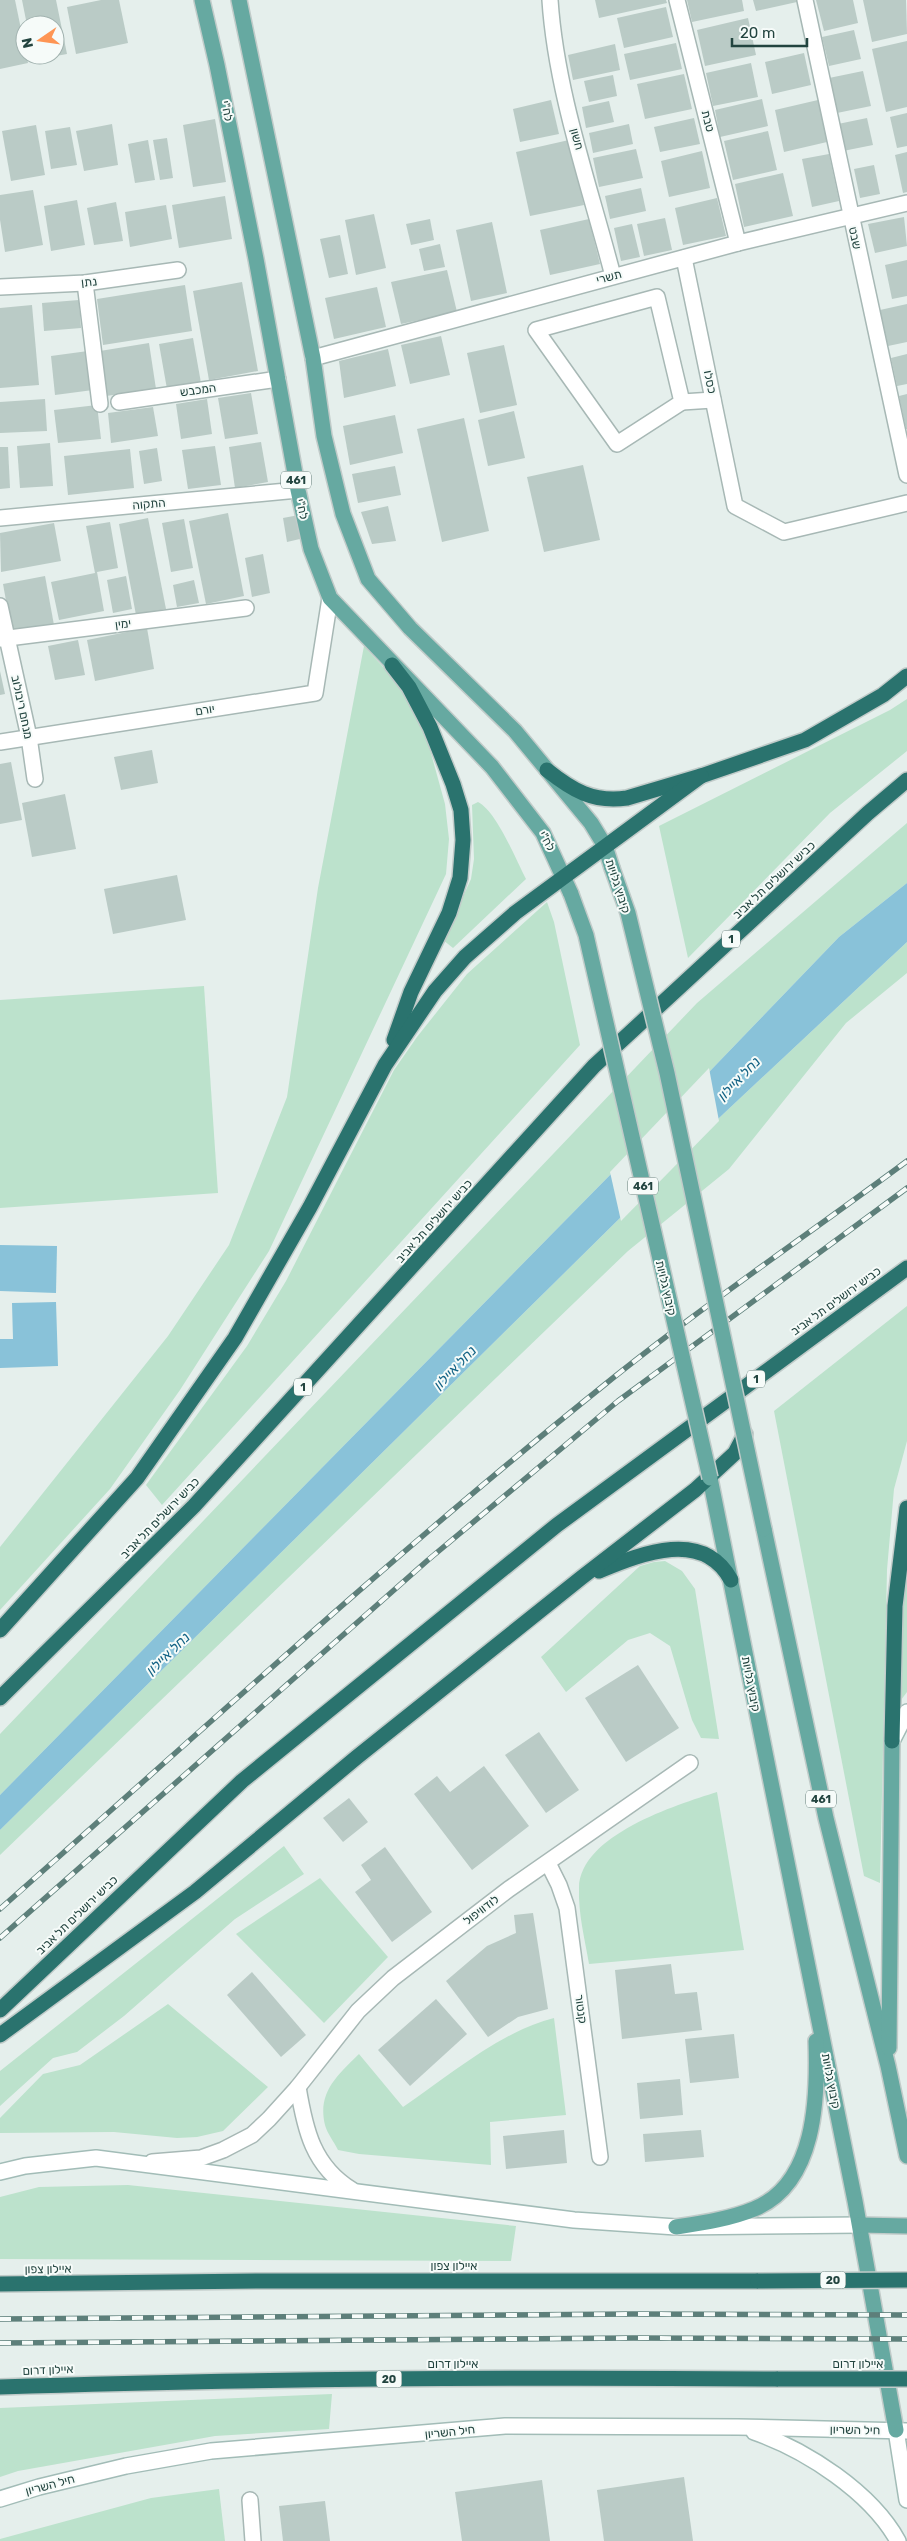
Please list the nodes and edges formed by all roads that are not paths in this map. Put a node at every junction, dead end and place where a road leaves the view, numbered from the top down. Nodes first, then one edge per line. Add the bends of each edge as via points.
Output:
1 (202, 0) edge
2 (239, 0) edge
3 (550, 0) edge
4 (677, 0) edge
5 (805, 0) edge
6 (907, 203) edge
7 (850, 214) junction
8 (738, 243) junction
9 (684, 258) junction
10 (178, 270) dead end
11 (613, 276) junction
12 (85, 283) junction
13 (0, 287) edge
14 (313, 358) junction
15 (278, 379) junction
16 (713, 400) junction
17 (118, 402) dead end
18 (682, 402) junction
19 (100, 404) dead end
20 (907, 475) edge
21 (298, 490) junction
22 (907, 503) edge
23 (0, 518) edge
24 (330, 598) junction
25 (0, 606) edge
26 (246, 608) dead end
27 (4, 639) edge
28 (392, 665) junction
29 (907, 676) edge
30 (29, 737) junction
31 (0, 742) edge
32 (546, 770) junction
33 (701, 776) junction
34 (35, 779) dead end
35 (907, 780) edge
36 (907, 788) edge
37 (868, 813) junction
38 (605, 846) junction
39 (564, 876) junction
40 (385, 1065) junction
41 (907, 1268) edge
42 (745, 1434) junction
43 (710, 1478) junction
44 (907, 1508) edge
45 (581, 1578) junction
46 (731, 1580) junction
47 (0, 1630) edge
48 (0, 1698) edge
49 (907, 1712) edge
50 (892, 1741) junction
51 (690, 1763) dead end
52 (548, 1864) junction
53 (813, 1992) junction
54 (0, 2010) edge
55 (0, 2035) edge
56 (888, 2066) junction
57 (298, 2087) junction
58 (905, 2137) edge
59 (907, 2156) edge
60 (600, 2157) dead end
61 (144, 2163) junction
62 (0, 2172) edge
63 (352, 2190) junction
64 (860, 2225) junction
65 (907, 2226) edge
66 (676, 2227) junction
67 (907, 2280) edge
68 (0, 2284) edge
69 (907, 2379) edge
70 (0, 2387) edge
71 (738, 2427) junction
72 (902, 2431) edge
73 (0, 2500) edge
74 (250, 2500) dead end
75 (907, 2500) edge
76 (253, 2541) edge
77 (898, 2541) edge

1 - 15 main road, לח"י / 461
2 - 14 main road, 461
3 - 11 street, חשון via 560,76
4 - 8 street, טבת
5 - 7 street, שבט
6 - 7 street, תשרי
7 - 8 street, תשרי
7 - 20 street, שבט
8 - 9 street, תשרי
9 - 11 street, תשרי
9 - 16 street, כסלו
10 - 12 street, נתן
11 - 14 street, תשרי
12 - 13 street, נתן
12 - 19 street
14 - 32 main road, 461 via 324,436 343,514 368,579 410,628 515,731
15 - 17 street, המכבש
15 - 21 main road, לח"י / 461
16 - 18 street
16 - 22 street, כסלו via 735,506 784,532
18 - 18 street via 657,297 536,330 617,444
21 - 23 street, התקוה
21 - 24 main road, לח"י / 461 via 311,549
24 - 28 main road, לח"י / 461
24 - 30 street, יורם via 315,693
25 - 27 street, מנחם ריבולוב
26 - 27 street, ימין
27 - 30 street, מנחם ריבולוב
28 - 39 main road, לח"י / 461 via 492,767 543,833
28 - 40 highway via 409,687 430,727 453,784 461,810 462,840 460,878 450,913 411,992
29 - 33 highway via 883,695 805,740
30 - 31 street, יורם
30 - 34 street, מנחם ריבולוב
32 - 33 highway via 580,793 614,800
32 - 38 main road, 461 via 591,823
33 - 38 highway
35 - 37 highway, כביש ירושלים תל אביב / 1
36 - 37 highway, 1
37 - 48 highway, כביש ירושלים תל אביב / 1 via 594,1066 194,1506
38 - 39 highway
38 - 42 main road, קיבוץ גלויות / 461, bridge via 628,913 667,1073
39 - 40 highway via 498,926 465,957 435,991
39 - 43 main road, קיבוץ גלויות / 461, bridge via 586,935
40 - 47 highway via 310,1207 235,1338 137,1478
41 - 54 highway, כביש ירושלים תל אביב / 1 via 557,1525 250,1775
42 - 43 highway via 734,1453
42 - 56 main road, קיבוץ גלויות / 461, bridge via 826,1818
43 - 45 highway
43 - 46 main road, קיבוץ גלויות / 461
44 - 50 highway via 895,1606
45 - 46 highway via 648,1553 675,1549 710,1556 720,1563
45 - 55 highway via 195,1892
46 - 53 main road, קיבוץ גלויות / 461
49 - 50 street
50 - 56 main road
51 - 52 street, לודוויפול
52 - 57 street, לודוויפול via 457,1927 393,1978 358,2011
52 - 60 street, קנטור via 567,1908
53 - 64 main road, קיבוץ גלויות / 461
53 - 66 main road via 817,2072 814,2102 806,2145 790,2181 755,2209 705,2223
56 - 58 main road, קיבוץ גלויות / 461
57 - 61 street, לודוויפול via 252,2135 223,2150 201,2158
57 - 63 street via 308,2139 331,2172
58 - 59 main road, קיבוץ גלויות / 461
61 - 62 street via 96,2158
61 - 63 street
63 - 66 street via 548,2217
64 - 65 main road
64 - 66 street
64 - 72 main road, קיבוץ גלויות
67 - 68 highway, איילון צפון / 20, bridge
69 - 70 highway, איילון דרום / 20, bridge via 196,2380
71 - 72 street, חיל השריון
71 - 73 street, חיל השריון via 505,2426 211,2451 126,2466
71 - 77 street via 789,2446 815,2460 870,2506
72 - 75 street, קיבוץ גלויות
74 - 76 street

